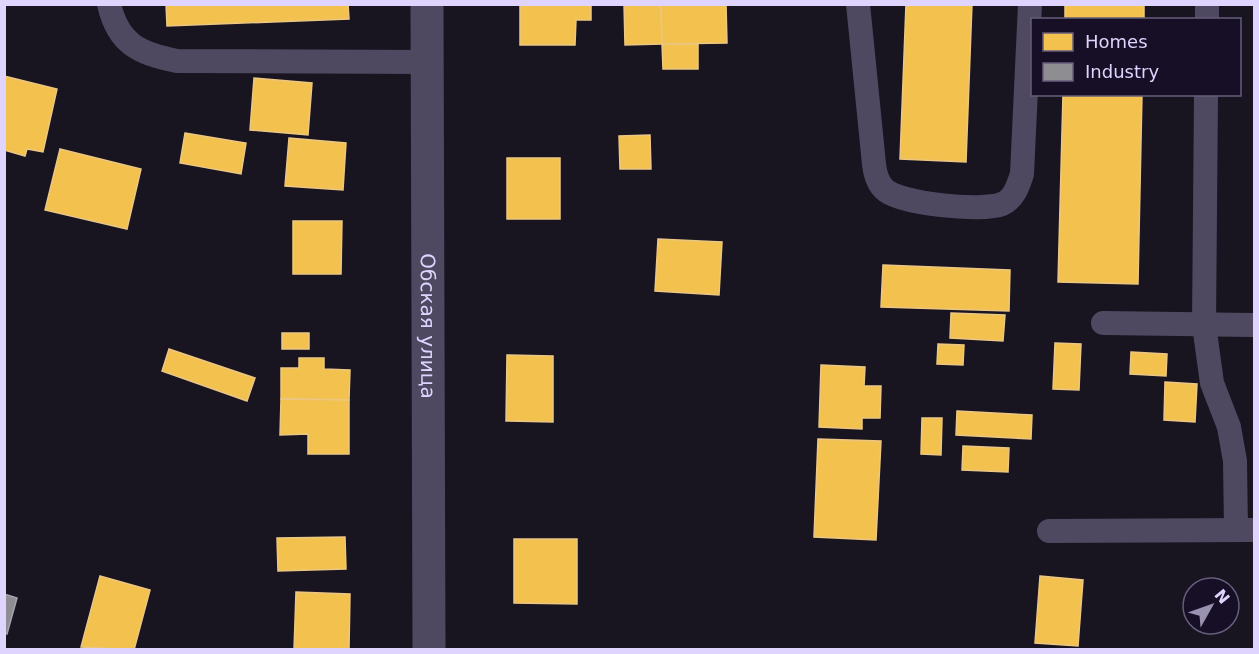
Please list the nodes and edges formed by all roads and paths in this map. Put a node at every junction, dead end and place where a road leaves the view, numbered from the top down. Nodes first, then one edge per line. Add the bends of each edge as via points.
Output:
1 (110, 4) edge
2 (427, 4) edge
3 (858, 4) edge
4 (1030, 4) edge
5 (428, 62) junction
6 (1206, 96) edge
7 (1103, 323) dead end
8 (1204, 326) junction
9 (1254, 326) edge
10 (1245, 530) edge
11 (1049, 531) dead end
12 (429, 650) edge

1 - 5 lane via 113,23 130,44 148,55 177,62
2 - 5 street, Обская улица
3 - 4 lane via 873,154 876,175 884,189 902,200 980,207 1003,204 1017,191 1022,174
5 - 12 street, Обская улица
6 - 8 lane
7 - 8 lane
8 - 9 lane
8 - 10 lane via 1212,383 1229,427
10 - 11 lane

